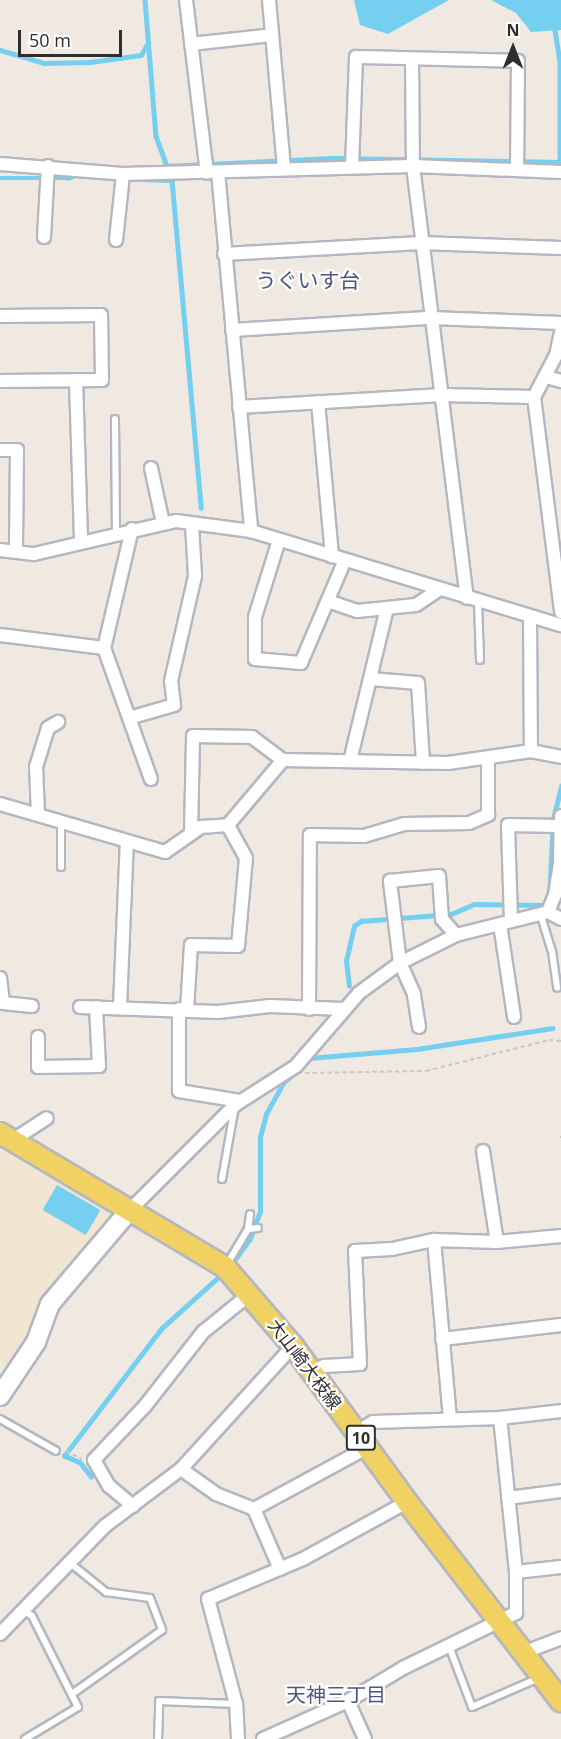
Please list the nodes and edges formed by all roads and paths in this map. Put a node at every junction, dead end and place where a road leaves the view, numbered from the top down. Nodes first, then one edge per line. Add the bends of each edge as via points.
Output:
1 (186, 0) edge
2 (269, 0) edge
3 (272, 35) junction
4 (191, 44) junction
5 (412, 59) junction
6 (283, 161) junction
7 (352, 161) junction
8 (413, 161) junction
9 (0, 164) edge
10 (517, 165) junction
11 (48, 166) junction
12 (209, 169) junction
13 (561, 172) edge
14 (123, 174) junction
15 (44, 237) dead end
16 (116, 240) dead end
17 (421, 243) junction
18 (561, 248) edge
19 (225, 254) junction
20 (0, 316) edge
21 (431, 318) junction
22 (561, 323) edge
23 (232, 330) junction
24 (561, 332) edge
25 (546, 376) junction
26 (76, 380) junction
27 (0, 381) edge
28 (561, 381) edge
29 (442, 395) junction
30 (534, 397) junction
31 (318, 402) junction
32 (239, 407) junction
33 (115, 419) dead end
34 (0, 450) edge
35 (152, 468) dead end
36 (163, 523) junction
37 (192, 524) junction
38 (132, 529) junction
39 (251, 531) junction
40 (116, 533) junction
41 (279, 540) junction
42 (81, 542) junction
43 (558, 545) edge
44 (0, 550) edge
45 (16, 552) junction
46 (332, 556) junction
47 (345, 560) junction
48 (438, 590) junction
49 (473, 600) junction
50 (328, 601) junction
51 (387, 608) junction
52 (530, 617) junction
53 (560, 619) edge
54 (0, 635) edge
55 (104, 648) junction
56 (480, 660) dead end
57 (371, 679) junction
58 (129, 718) junction
59 (58, 722) dead end
60 (531, 751) junction
61 (561, 757) edge
62 (488, 758) junction
63 (283, 760) junction
64 (350, 761) junction
65 (423, 762) junction
66 (151, 778) dead end
67 (0, 804) edge
68 (38, 814) junction
69 (61, 821) junction
70 (560, 821) edge
71 (228, 825) junction
72 (191, 834) junction
73 (127, 842) junction
74 (560, 858) edge
75 (61, 867) dead end
76 (544, 914) junction
77 (561, 919) edge
78 (505, 922) junction
79 (456, 935) junction
80 (400, 963) junction
81 (0, 978) edge
82 (557, 988) dead end
83 (32, 1006) dead end
84 (120, 1006) junction
85 (80, 1007) dead end
86 (96, 1007) junction
87 (343, 1008) junction
88 (309, 1009) junction
89 (183, 1010) junction
90 (514, 1017) dead end
91 (419, 1027) dead end
92 (39, 1037) dead end
93 (561, 1041) edge
94 (296, 1066) junction
95 (238, 1103) junction
96 (47, 1118) dead end
97 (7, 1136) edge
98 (483, 1151) dead end
99 (222, 1179) dead end
100 (129, 1211) junction
101 (250, 1214) dead end
102 (258, 1228) dead end
103 (248, 1229) junction
104 (561, 1236) edge
105 (434, 1240) junction
106 (497, 1242) junction
107 (225, 1267) junction
108 (250, 1294) junction
109 (561, 1325) edge
110 (442, 1339) junction
111 (293, 1346) junction
112 (312, 1371) junction
113 (0, 1396) edge
114 (561, 1411) edge
115 (500, 1418) junction
116 (0, 1419) edge
117 (450, 1419) junction
118 (362, 1439) junction
119 (56, 1451) joint
120 (94, 1460) junction
121 (181, 1469) junction
122 (561, 1491) edge
123 (508, 1498) junction
124 (407, 1502) junction
125 (133, 1506) junction
126 (254, 1509) junction
127 (69, 1561) junction
128 (561, 1567) edge
129 (280, 1569) junction
130 (516, 1572) junction
131 (24, 1611) junction
132 (501, 1622) junction
133 (0, 1634) edge
134 (561, 1638) edge
135 (449, 1646) junction
136 (525, 1652) junction
137 (543, 1676) junction
138 (72, 1694) junction
139 (348, 1701) junction
140 (561, 1701) edge
141 (236, 1704) junction
142 (25, 1739) edge
143 (158, 1739) edge
144 (238, 1739) edge
145 (263, 1739) edge
146 (365, 1739) edge

1 - 4 street
2 - 3 street
3 - 4 street
3 - 6 street
4 - 12 street
5 - 7 street via 356,57
5 - 8 street
5 - 10 street via 518,61
6 - 7 street
6 - 12 street
7 - 8 street
8 - 10 street
8 - 17 street
9 - 11 street
10 - 13 street
11 - 14 street
11 - 15 street
12 - 14 street
12 - 19 street
14 - 16 street
17 - 18 street
17 - 19 street
17 - 21 street
19 - 23 street
20 - 26 street via 102,315 102,380
21 - 22 street
21 - 23 street
21 - 29 street
23 - 32 street
24 - 25 street
25 - 28 street
25 - 30 street
26 - 27 street
26 - 42 street
29 - 30 street
29 - 31 street
29 - 49 street
30 - 43 street
31 - 32 street
31 - 46 street
32 - 39 street
33 - 40 lane
34 - 45 street via 17,450
35 - 36 street
36 - 37 street
36 - 38 street
37 - 39 street
37 - 58 street via 195,576 171,681 174,705
38 - 40 street
38 - 55 street
39 - 41 street
40 - 42 street
41 - 46 street
41 - 50 street via 255,617 255,658 301,663
42 - 45 street via 34,554
43 - 53 street
44 - 45 street
46 - 47 street
47 - 48 street
47 - 50 street
48 - 49 street
48 - 51 street via 416,605
49 - 52 street
49 - 56 lane
50 - 51 street via 357,611
51 - 57 street
52 - 53 street
52 - 60 street
54 - 55 street
55 - 58 street
57 - 64 street
57 - 65 street via 418,684
58 - 66 street
59 - 68 street via 48,728 36,767
60 - 61 street
60 - 62 street
62 - 65 street
62 - 88 street via 488,815 469,823 404,824 364,837 310,835
63 - 64 street
63 - 71 street
63 - 72 street via 252,737 193,736
64 - 65 street
67 - 68 street
68 - 69 street
69 - 73 street
69 - 75 lane
70 - 74 street
70 - 78 street via 508,825
71 - 72 street via 201,827
71 - 89 street via 246,858 238,946 191,945
72 - 73 street via 165,852
73 - 84 street
74 - 76 street via 555,895
76 - 77 street
76 - 78 street
76 - 82 lane
78 - 79 street
78 - 90 street
79 - 80 street
79 - 80 street via 442,919 439,876 390,881
80 - 87 street
80 - 91 street via 414,994
81 - 83 street via 3,1004
84 - 86 street
84 - 89 street
85 - 86 street
86 - 92 street via 99,1066 39,1067
87 - 88 street
87 - 94 street
88 - 89 street via 270,1006
89 - 95 street via 179,1091
93 - 94 path via 549,1040 426,1071 306,1074
94 - 95 street
95 - 99 lane
95 - 100 street
96 - 97 street
97 - 100 main road, 大山崎大枝線 / 10
98 - 106 street
100 - 107 main road, 大山崎大枝線 / 10
100 - 113 street via 50,1305 36,1342
101 - 103 lane
102 - 103 lane
103 - 107 lane
104 - 106 street
105 - 106 street
105 - 110 street
105 - 112 street via 392,1249 355,1251 360,1364 324,1366
107 - 108 main road, 大山崎大枝線 / 10
108 - 111 main road, 大山崎大枝線 / 10
108 - 120 street via 203,1332 146,1406
109 - 110 street
110 - 117 street
111 - 112 main road, 大山崎大枝線 / 10
111 - 121 street
112 - 118 main road, 大山崎大枝線 / 10
114 - 115 street
115 - 117 street
115 - 123 street
116 - 119 lane
117 - 118 street via 373,1422
118 - 124 main road, 大山崎大枝線 / 10
118 - 126 street
119 - 120 path
120 - 125 street via 109,1486
121 - 125 street
121 - 126 street via 216,1494
122 - 123 street
123 - 130 street
124 - 129 street
124 - 132 main road, 大山崎大枝線 / 10
125 - 127 street via 105,1526
126 - 129 street
127 - 131 street
127 - 138 lane via 106,1592 150,1598 162,1630
128 - 130 street
129 - 141 street via 208,1599
130 - 132 street via 518,1608 516,1614
131 - 133 street
131 - 138 lane via 32,1616
132 - 135 street
132 - 136 main road, 大山崎大枝線 / 10
134 - 136 street
135 - 137 lane via 472,1707
135 - 139 street
136 - 137 main road, 大山崎大枝線 / 10
137 - 140 main road, 大山崎大枝線 / 10
138 - 142 lane via 78,1707
139 - 145 street
139 - 146 street
141 - 143 lane via 159,1701
141 - 144 street

